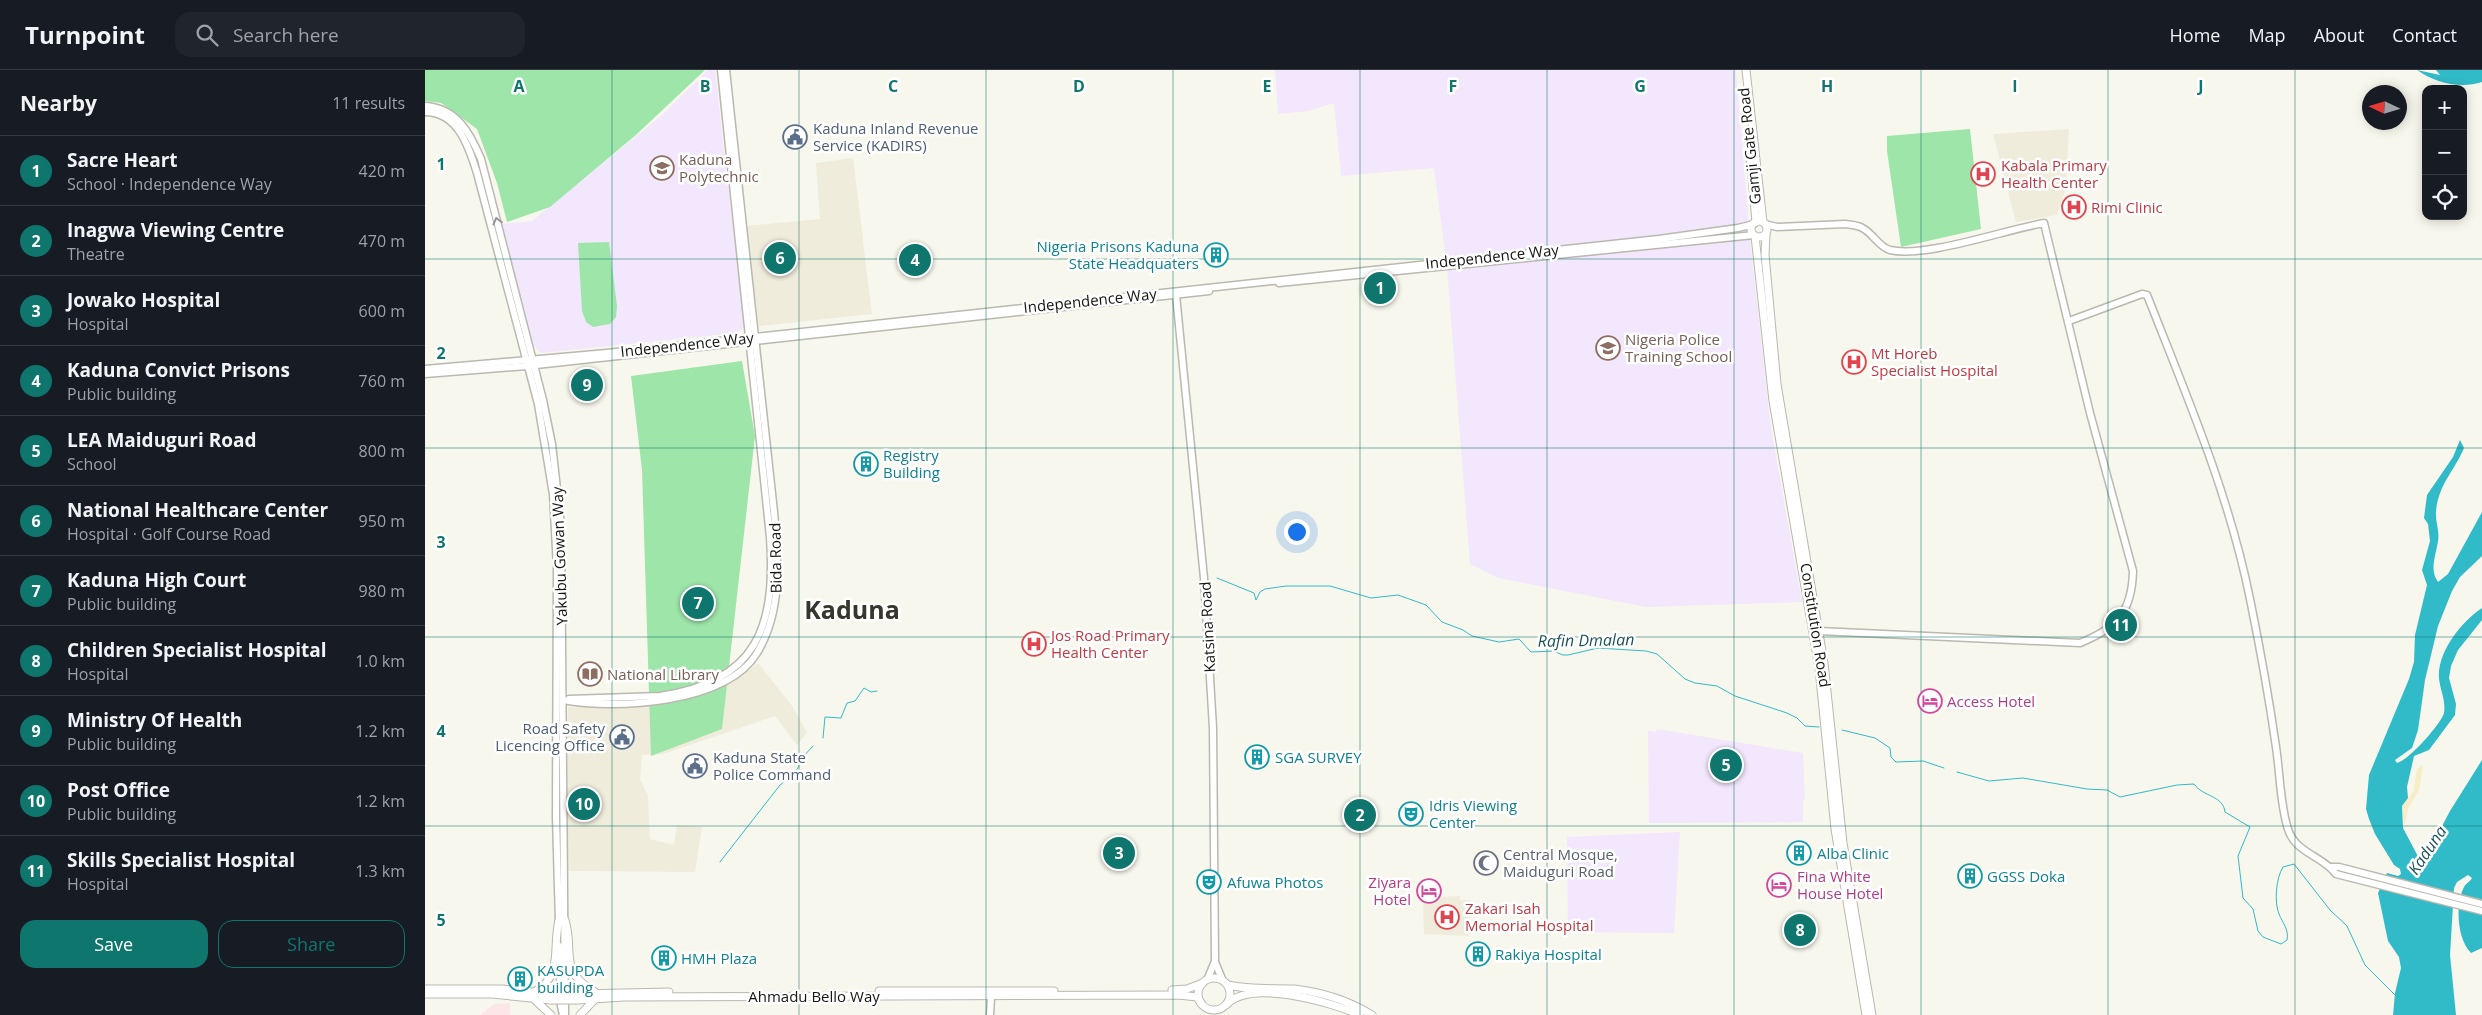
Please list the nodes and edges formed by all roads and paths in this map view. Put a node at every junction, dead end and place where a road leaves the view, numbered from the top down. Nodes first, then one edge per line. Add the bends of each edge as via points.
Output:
1 (721, 70) edge
2 (726, 70) edge
3 (1742, 70) edge
4 (1746, 70) edge
5 (425, 106) edge
6 (425, 112) edge
7 (1762, 226) junction
8 (1754, 235) junction
9 (1176, 295) junction
10 (2069, 321) junction
11 (752, 339) junction
12 (523, 348) junction
13 (530, 350) junction
14 (533, 358) junction
15 (525, 359) junction
16 (543, 361) junction
17 (516, 364) junction
18 (534, 365) junction
19 (527, 366) junction
20 (425, 369) edge
21 (425, 374) edge
22 (534, 376) junction
23 (1805, 567) junction
24 (1819, 632) junction
25 (560, 701) junction
26 (1827, 725) junction
27 (1828, 734) junction
28 (2331, 867) junction
29 (2482, 904) edge
30 (2482, 911) edge
31 (562, 920) junction
32 (1215, 961) junction
33 (1221, 979) junction
34 (1206, 981) junction
35 (1228, 985) junction
36 (425, 989) edge
37 (425, 994) edge
38 (533, 996) junction
39 (595, 996) junction
40 (991, 997) junction
41 (1201, 1003) junction
42 (1227, 1004) junction
43 (551, 1015) edge
44 (564, 1015) edge
45 (580, 1015) edge
46 (990, 1015) edge
47 (1360, 1015) edge
48 (1372, 1015) edge
49 (1866, 1015) edge
50 (1872, 1015) edge

1 - 11 street
2 - 11 street
3 - 7 main road, Gamji Gate Road
4 - 7 main road
13 -> 5 street, Yakubu Gowan Way via 485,172 472,136 449,113
6 - 12 street, Yakubu Gowan Way via 447,119 466,140
7 - 8 main road via 1759,237
7 - 8 main road, Constitution Road via 1751,229
7 - 10 street, Independence Way via 1845,224 1863,228 1887,249 1931,250 2044,223
7 - 11 street, Independence Way
7 - 23 main road, Constitution Road via 1777,384
8 - 9 street, Independence Way
8 - 23 main road, Constitution Road via 1774,408
9 - 11 street, Independence Way
9 - 32 street, Katsina Road via 1205,587 1213,728
10 - 24 street via 2090,414 2133,571 2133,585 2124,612 2113,625 2080,643
10 - 28 street via 2142,294 2147,295 2193,410 2235,538 2272,723 2288,830 2298,848
11 - 16 street, Independence Way
11 - 25 street, Bida Road via 774,512 775,601 762,644 750,662 729,678 691,695 661,702
12 - 15 street, Yakubu Gowan Way
12 - 17 street
13 - 14 street, Yakubu Gowan Way
13 - 16 street
14 - 15 street, Independence Way
14 - 16 street, Independence Way
14 - 18 street, Yakubu Gowan Way
15 - 17 street, Independence Way
15 - 19 street, Yakubu Gowan Way
16 - 18 street, Independence Way
16 - 22 street
17 - 19 street, Independence Way
17 - 20 street, Independence Way
17 - 21 street, Independence Way
17 - 22 street
18 - 19 street, Independence Way
18 - 22 street, Yakubu Gowan Way
19 - 22 street, Yakubu Gowan Way
22 - 25 street, Yakubu Gowan Way via 552,444 561,525
23 - 24 main road, Constitution Road
23 - 26 main road, Constitution Road
24 - 26 main road, Constitution Road via 1826,679
25 - 31 street, Yakubu Gowan Way
26 - 27 main road, Constitution Road
27 - 49 main road, Constitution Road via 1835,828
27 - 50 main road, Constitution Road
28 - 29 street
28 - 30 street via 2336,874
31 - 38 main road via 556,935 553,974
31 - 39 main road via 569,935 572,971
31 - 44 street, Yakubu Gowan Way
32 - 33 street, Katsina Road
32 - 34 street, Katsina Road
33 - 34 main road
33 - 35 main road
34 - 39 main road, Ahmadu Bello Way via 1180,990
34 - 41 main road via 1198,990
35 - 42 main road via 1231,995
35 - 48 main road via 1242,989 1294,989 1316,993
36 - 38 main road, Ahmadu Bello Way via 488,988
37 - 38 main road, Ahmadu Bello Way
38 - 39 main road, Ahmadu Bello Way, bridge
38 - 43 main road
39 - 40 main road, Ahmadu Bello Way
39 - 45 main road
40 - 41 main road, Ahmadu Bello Way via 1179,995 1197,997
40 - 46 street
41 - 42 main road via 1214,1010
42 - 47 main road via 1242,995 1295,995 1334,1004

